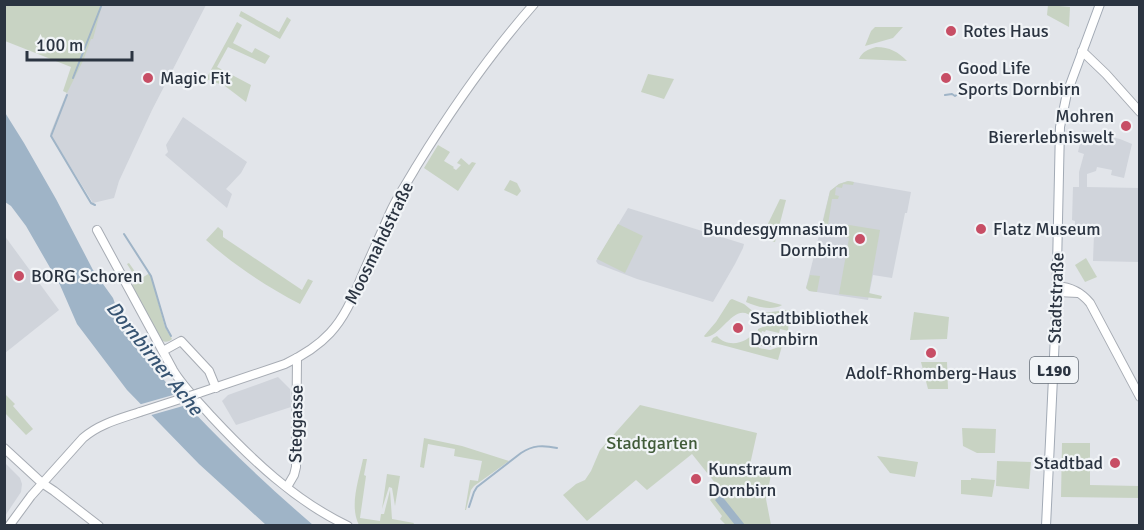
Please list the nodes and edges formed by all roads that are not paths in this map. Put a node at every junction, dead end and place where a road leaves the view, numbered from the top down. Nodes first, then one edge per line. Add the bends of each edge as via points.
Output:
1 (534, 4) edge
2 (1100, 4) edge
3 (1082, 51) junction
4 (1140, 112) edge
5 (98, 230) dead end
6 (1057, 289) junction
7 (163, 351) junction
8 (297, 358) junction
9 (216, 388) junction
10 (1140, 397) edge
11 (4, 448) edge
12 (42, 483) junction
13 (287, 487) junction
14 (9, 525) edge
15 (99, 525) edge
16 (348, 525) edge
17 (1046, 525) edge

1 - 8 street, Moosmahdstraße via 475,76 417,166 390,211 343,316 327,337
2 - 3 main road, Stadtstraße / L190
3 - 4 street
3 - 6 main road, Stadtstraße / L190 via 1060,127
5 - 7 street
6 - 10 street via 1068,287 1090,303
6 - 17 main road, Stadtstraße / L190
7 - 9 street via 181,341 209,371
7 - 13 street via 177,376 214,419 250,457
8 - 9 street, Moosmahdstraße
8 - 13 street, Steggasse via 296,467
9 - 12 street, Moosmahdstraße, bridge via 104,424 74,447
11 - 12 street
12 - 14 street, Moosmahdstraße
12 - 15 street
13 - 16 street via 329,517

